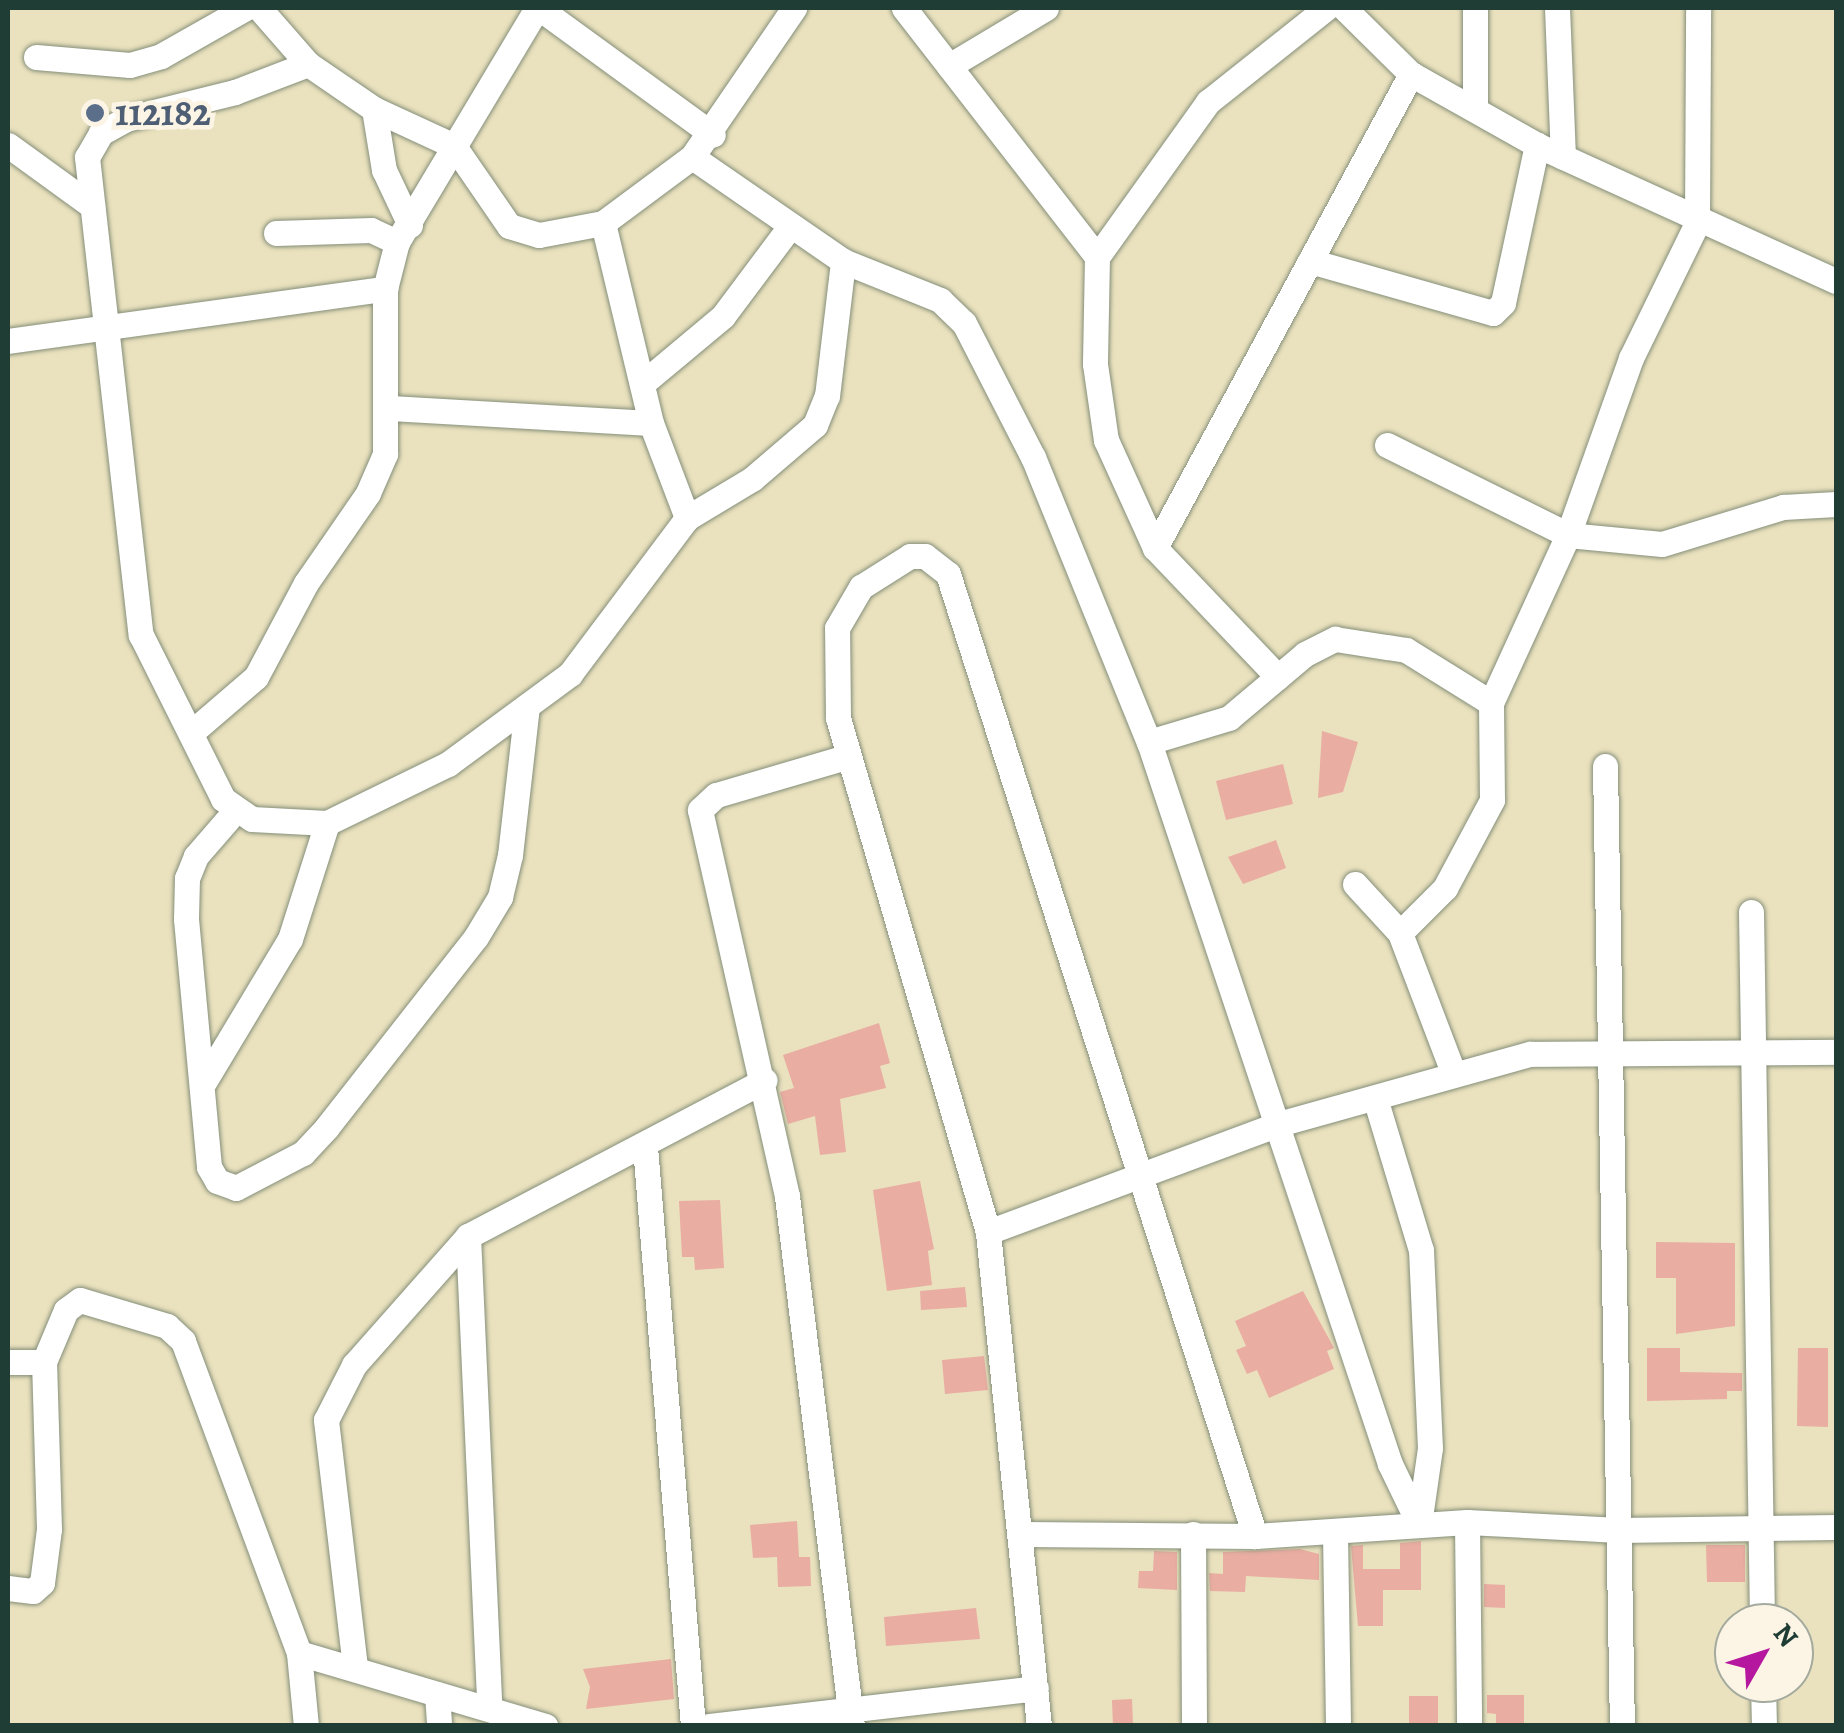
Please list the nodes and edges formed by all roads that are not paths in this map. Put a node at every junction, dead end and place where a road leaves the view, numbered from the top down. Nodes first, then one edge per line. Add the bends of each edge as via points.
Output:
1 (246, 8) edge
2 (259, 8) edge
3 (538, 8) edge
4 (794, 8) edge
5 (904, 8) edge
6 (1046, 8) edge
7 (1326, 8) edge
8 (1344, 8) edge
9 (1475, 8) edge
10 (1557, 8) edge
11 (1698, 8) edge
12 (36, 57) dead end
13 (308, 64) junction
14 (949, 66) junction
15 (1411, 74) junction
16 (374, 109) junction
17 (1475, 109) junction
18 (713, 135) junction
19 (8, 145) edge
20 (1537, 145) junction
21 (454, 146) junction
22 (1564, 157) junction
23 (692, 158) junction
24 (92, 206) junction
25 (603, 222) junction
26 (1697, 223) junction
27 (788, 229) junction
28 (276, 233) dead end
29 (403, 234) junction
30 (1096, 256) junction
31 (1310, 260) junction
32 (843, 261) junction
33 (1836, 281) edge
34 (385, 288) junction
35 (106, 329) junction
36 (8, 340) edge
37 (644, 383) junction
38 (390, 408) junction
39 (651, 423) junction
40 (1387, 445) dead end
41 (1836, 504) edge
42 (688, 518) junction
43 (1568, 536) junction
44 (1155, 548) junction
45 (1278, 677) junction
46 (1491, 704) junction
47 (527, 706) junction
48 (192, 732) junction
49 (1149, 742) junction
50 (846, 757) junction
51 (1606, 766) dead end
52 (235, 811) junction
53 (327, 823) junction
54 (1354, 884) dead end
55 (1751, 912) dead end
56 (1400, 932) junction
57 (1612, 1052) junction
58 (1836, 1052) edge
59 (1754, 1055) junction
60 (1453, 1072) junction
61 (765, 1080) junction
62 (204, 1082) junction
63 (1375, 1098) junction
64 (1275, 1125) junction
65 (645, 1148) junction
66 (1138, 1177) junction
67 (988, 1232) junction
68 (468, 1236) junction
69 (8, 1362) edge
70 (44, 1362) junction
71 (1467, 1522) junction
72 (1419, 1524) junction
73 (1761, 1527) junction
74 (1836, 1528) edge
75 (1619, 1530) junction
76 (1334, 1533) junction
77 (1023, 1534) junction
78 (1193, 1534) junction
79 (1256, 1536) junction
80 (8, 1588) edge
81 (1762, 1603) edge
82 (299, 1653) junction
83 (355, 1666) junction
84 (1036, 1688) junction
85 (437, 1694) junction
86 (489, 1707) junction
87 (851, 1717) edge
88 (306, 1726) edge
89 (438, 1726) edge
90 (545, 1726) edge
91 (692, 1726) edge
92 (709, 1726) edge
93 (1039, 1726) edge
94 (1194, 1726) edge
95 (1338, 1726) edge
96 (1468, 1726) edge
97 (1622, 1726) edge

1 - 12 street via 161,56 130,65
2 - 13 street
3 - 18 street
3 - 21 street
4 - 18 street
5 - 14 street
6 - 14 street
7 - 30 street via 1208,102
8 - 15 street
9 - 17 street
10 - 22 street
11 - 26 street
13 - 16 street
13 - 24 street via 235,92 126,119 101,134 87,157
14 - 30 street
15 - 17 street
15 - 31 street
16 - 21 street
16 - 29 street
17 - 20 street
18 - 23 street
19 - 24 street
20 - 22 street
20 - 31 street via 1503,304 1494,313
21 - 25 street via 510,226 524,234
21 - 29 street
22 - 26 street
23 - 25 street
23 - 27 street
24 - 35 street
25 - 37 street
26 - 33 street
26 - 43 street via 1631,358
27 - 32 street
27 - 37 street via 723,316
28 - 29 street
29 - 34 street
30 - 44 street via 1095,364 1106,440
31 - 44 street
32 - 42 street via 827,396 815,424 752,478
32 - 49 street via 940,300 964,323 1033,457
34 - 35 street
34 - 38 street
35 - 36 street
35 - 48 street via 141,635
37 - 39 street
38 - 39 street
38 - 48 street via 385,454 368,493 306,584 264,666
39 - 42 street
40 - 43 street
41 - 43 street via 1783,506 1662,544
42 - 47 street via 570,674
43 - 46 street
44 - 45 street
45 - 46 street via 1335,639 1370,640 1406,650
45 - 49 street via 1229,718
46 - 56 street via 1492,800 1445,888
47 - 53 street via 448,764
47 - 62 street via 500,896 327,1127 302,1152 236,1188 217,1180 209,1166
48 - 52 street
49 - 64 street
50 - 61 street via 716,795 700,810
50 - 66 street via 837,628 861,586 880,570 925,556 948,574
50 - 67 street
51 - 57 street
52 - 53 street via 252,819
52 - 62 street via 196,856 187,878
53 - 62 street via 290,939
54 - 56 street
55 - 59 street
56 - 60 street
57 - 59 street
57 - 60 street via 1530,1054
57 - 75 street
58 - 59 street
59 - 73 street
60 - 63 street
61 - 65 street
61 - 87 street via 787,1196
63 - 64 street
63 - 72 street via 1421,1250 1430,1448
64 - 66 street
64 - 72 street via 1390,1464
65 - 68 street
65 - 91 street
66 - 67 street
66 - 79 street
67 - 77 street
68 - 83 street via 354,1365 326,1420
68 - 86 street
69 - 70 street
70 - 80 street via 49,1510 42,1583 33,1591
70 - 82 street via 66,1310 80,1300 175,1331
71 - 72 street
71 - 75 street
71 - 96 street
72 - 76 street
73 - 74 street
73 - 75 street
73 - 81 street
75 - 97 street
76 - 79 street
76 - 95 street
77 - 78 street
77 - 84 street
78 - 79 street
78 - 94 street
82 - 83 street
82 - 88 street
83 - 85 street
84 - 87 street
84 - 93 street
85 - 86 street
85 - 89 street
86 - 90 street
87 - 92 street

